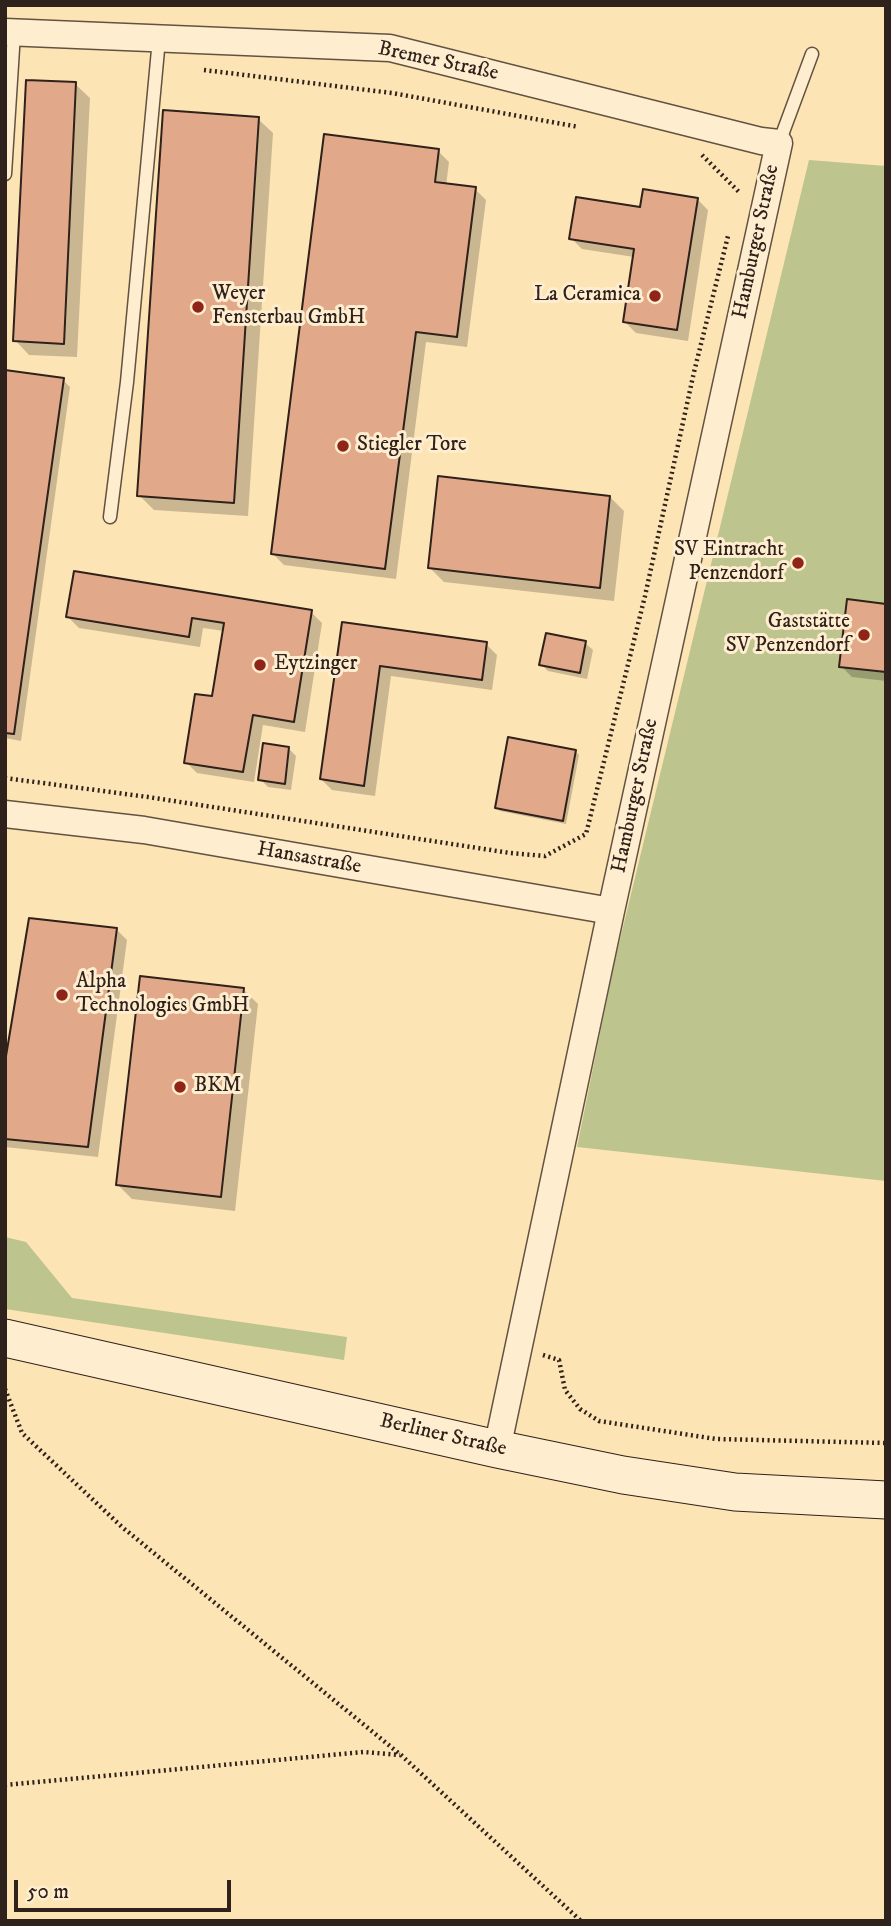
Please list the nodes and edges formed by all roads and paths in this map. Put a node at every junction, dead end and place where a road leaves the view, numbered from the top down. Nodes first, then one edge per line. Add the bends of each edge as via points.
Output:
1 (9, 33) edge
2 (157, 52) junction
3 (812, 54) dead end
4 (584, 127) dead end
5 (779, 143) junction
6 (693, 147) dead end
7 (5, 174) edge
8 (736, 204) dead end
9 (729, 230) dead end
10 (110, 517) dead end
11 (5, 778) edge
12 (5, 814) edge
13 (611, 911) junction
14 (5, 1338) edge
15 (519, 1347) junction
16 (5, 1389) edge
17 (886, 1443) edge
18 (497, 1449) junction
19 (886, 1500) edge
20 (401, 1755) junction
21 (5, 1785) edge
22 (581, 1921) edge

1 - 2 street, Bremer Straße
1 - 7 lane
2 - 4 path
2 - 5 street, Bremer Straße via 390,48
2 - 10 lane
3 - 5 lane
5 - 13 street, Hamburger Straße
6 - 8 path via 739,192
9 - 11 path via 646,596 586,834 545,856 510,853
12 - 13 street, Hansastraße via 144,830
13 - 15 street, Hamburger Straße
14 - 18 main road, Berliner Straße
15 - 17 path via 558,1360 565,1390 580,1409 599,1421 716,1439
15 - 18 street, Hamburger Straße
16 - 20 path via 22,1433 122,1527
18 - 19 main road, Berliner Straße via 735,1492
20 - 21 path via 364,1752
20 - 22 path

